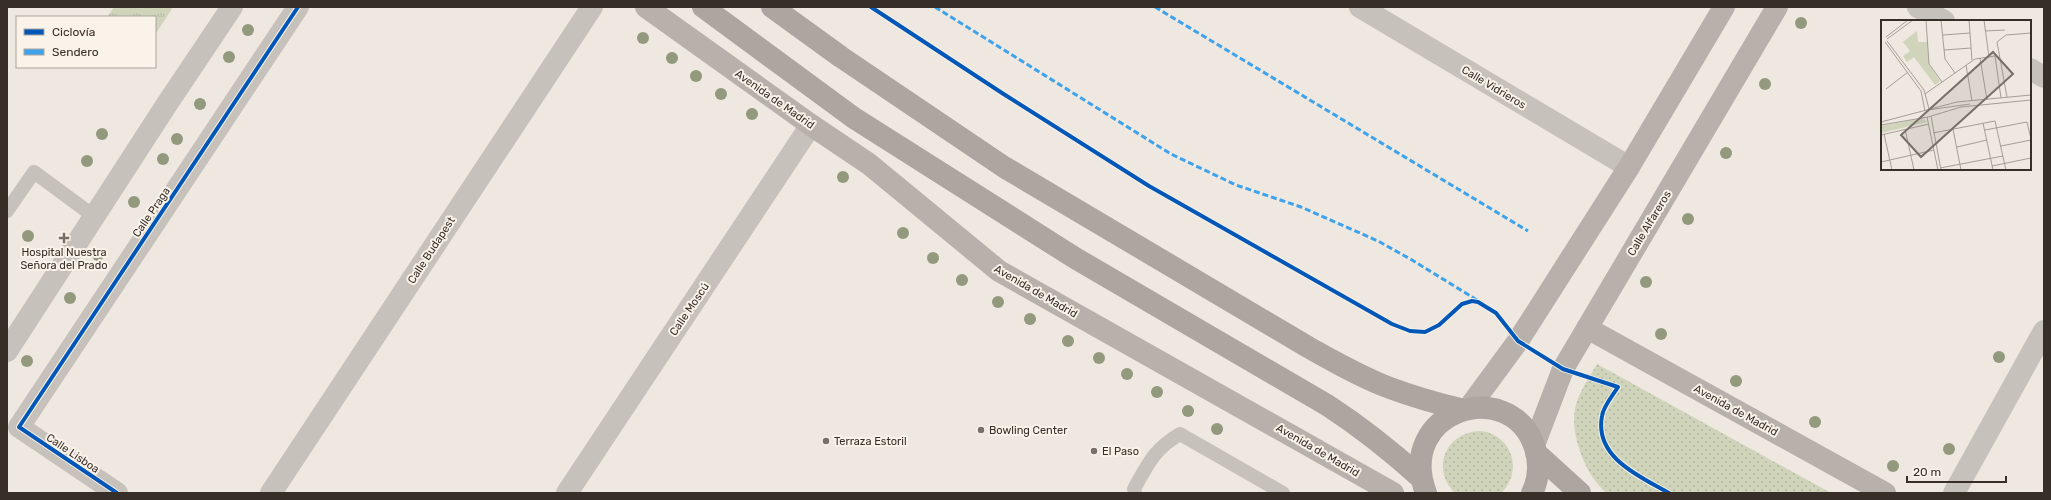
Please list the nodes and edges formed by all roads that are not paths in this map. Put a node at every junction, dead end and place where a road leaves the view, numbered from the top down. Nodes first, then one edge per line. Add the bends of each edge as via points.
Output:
1 (232, 7) edge
2 (298, 7) edge
3 (592, 7) edge
4 (646, 7) edge
5 (703, 7) edge
6 (772, 7) edge
7 (1360, 7) edge
8 (1724, 7) edge
9 (1777, 7) edge
10 (1918, 7) edge
11 (1942, 20) edge
12 (2031, 70) edge
13 (2044, 77) edge
14 (811, 125) junction
15 (1628, 167) junction
16 (7, 211) edge
17 (95, 217) junction
18 (1587, 328) junction
19 (2044, 331) edge
20 (7, 351) edge
21 (1466, 409) junction
22 (19, 427) joint
23 (1535, 449) junction
24 (1423, 487) edge
25 (107, 490) edge
26 (271, 493) edge
27 (568, 493) edge
28 (1135, 493) edge
29 (1283, 493) edge
30 (1393, 493) edge
31 (1532, 493) edge
32 (1580, 493) edge
33 (1885, 493) edge
34 (1954, 493) edge

1 - 17 street
2 - 22 street, Calle Praga
3 - 26 street, Calle Budapest
4 - 14 street, Avenida de Madrid
5 - 24 main road via 854,118 1075,258 1328,405 1386,447
6 - 21 main road via 1004,167 1308,347 1351,371 1390,388
7 - 15 street, Calle Vidrieros
8 - 15 street
9 - 18 street, Calle Alfareros
10 - 11 street
12 - 13 street
14 - 27 street, Calle Moscú
14 - 30 street, Avenida de Madrid via 870,164 999,271
15 - 21 street via 1518,341
16 - 17 lane via 34,172
17 - 20 street
18 - 23 street, Calle Alfareros via 1563,369
18 - 33 street, Avenida de Madrid
19 - 34 street
21 - 23 main road via 1494,410 1509,416 1523,427
21 - 24 main road via 1448,417 1432,432 1421,456
22 - 25 street, Calle Lisboa
23 - 31 main road via 1538,475
23 - 32 main road
28 - 29 lane via 1134,489 1153,456 1180,434

